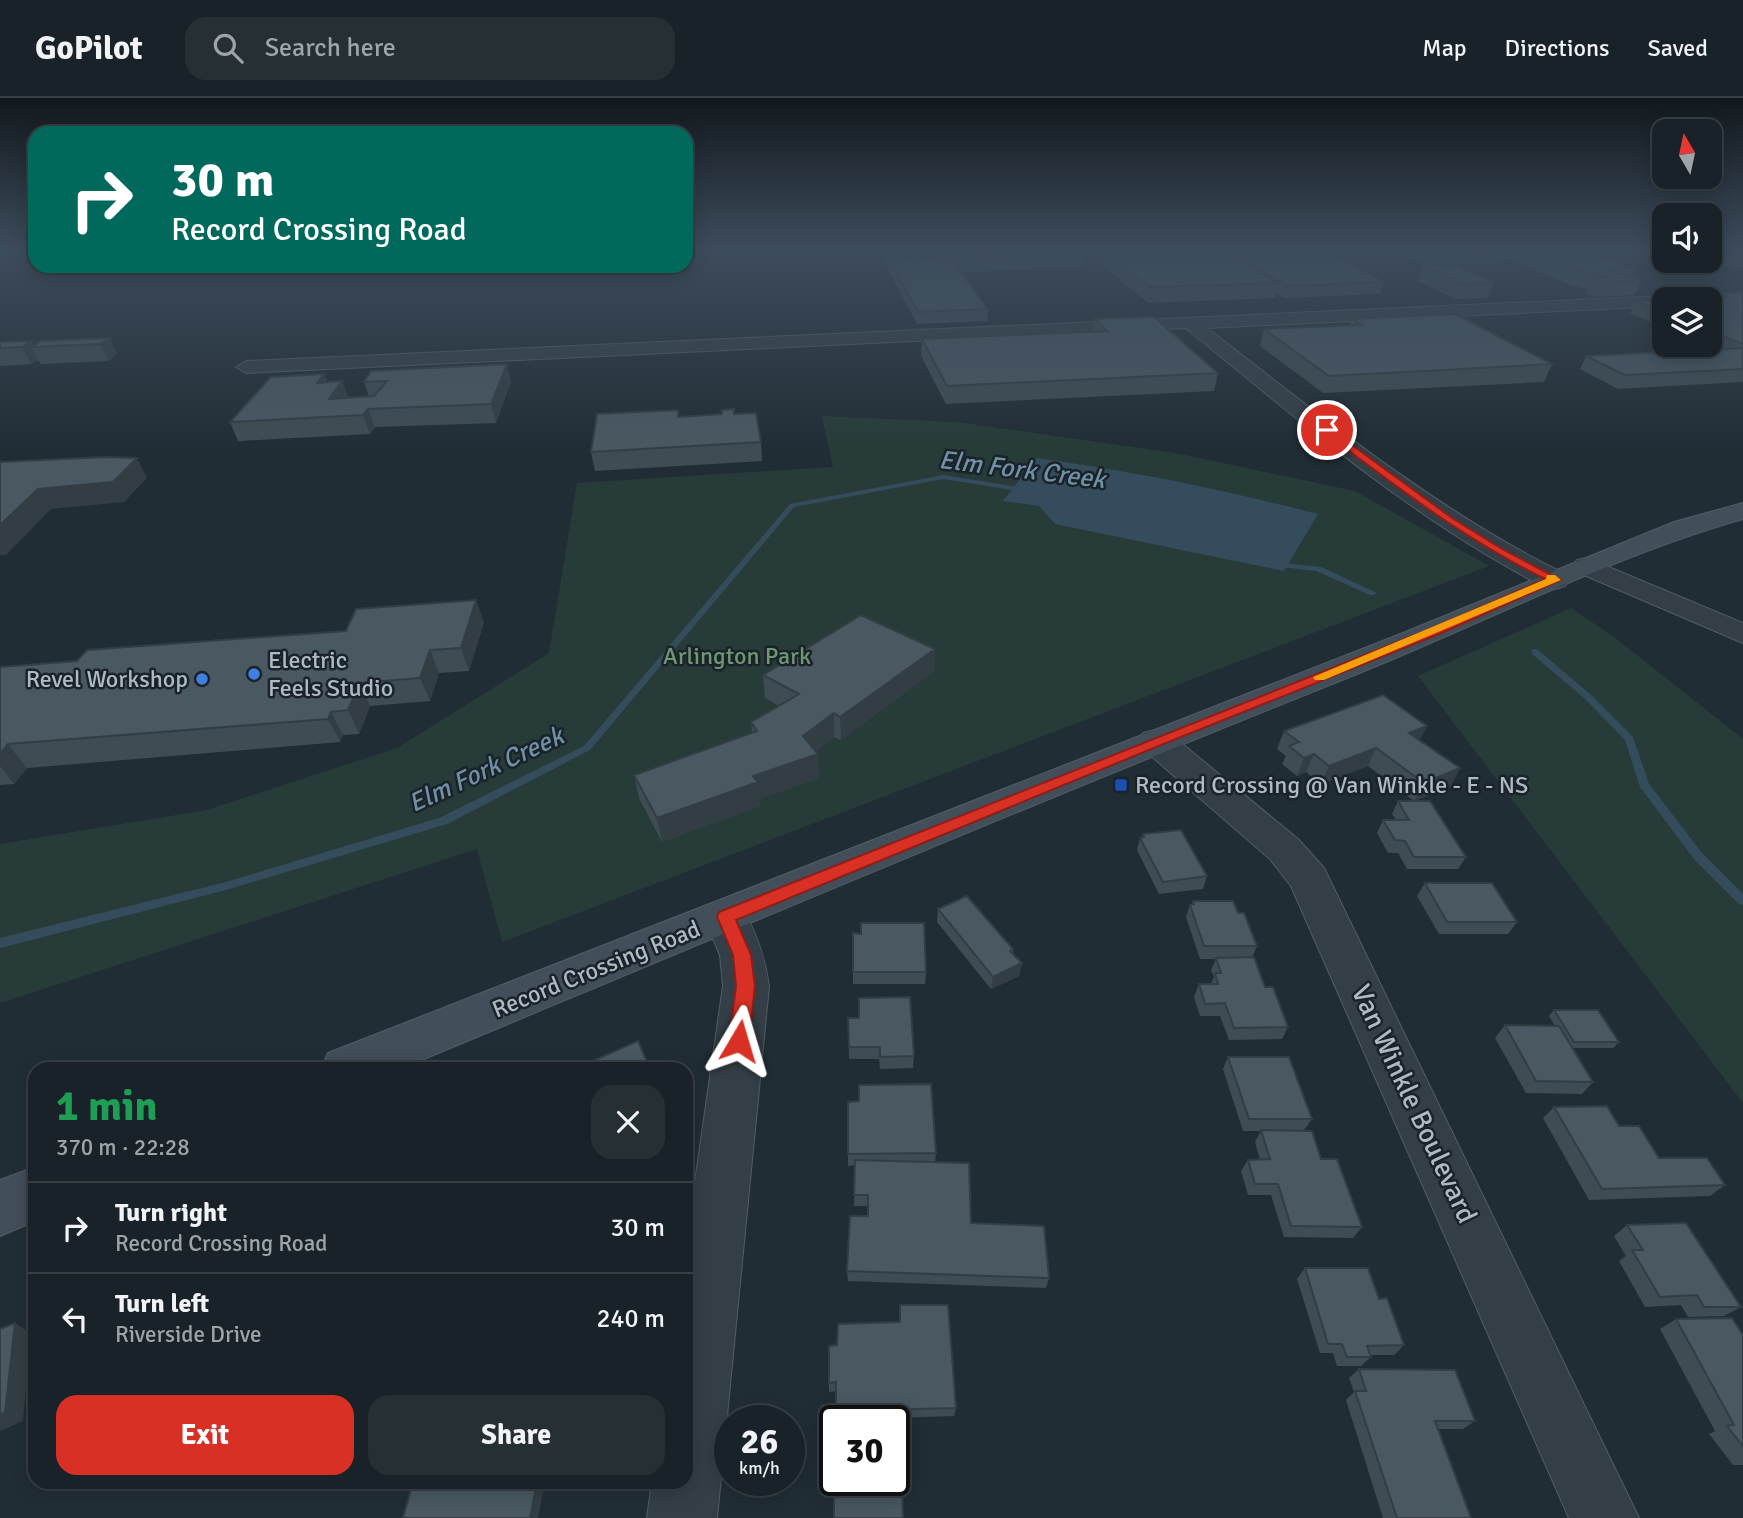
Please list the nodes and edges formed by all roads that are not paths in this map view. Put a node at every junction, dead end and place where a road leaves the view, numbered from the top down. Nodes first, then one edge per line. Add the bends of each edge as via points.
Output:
1 (1313, 317) edge
2 (1189, 323) junction
3 (246, 368) dead end
4 (1743, 511) edge
5 (1587, 566) junction
6 (1555, 580) junction
7 (1743, 634) edge
8 (1156, 741) junction
9 (726, 917) junction
10 (363, 1062) edge
11 (28, 1197) edge
12 (0, 1208) edge
13 (693, 1424) edge
14 (685, 1489) edge
15 (682, 1518) edge
16 (1604, 1518) edge

1 - 2 street
2 - 3 street
2 - 6 street via 1286,401 1449,520
4 - 5 street, Record Crossing Road via 1683,528
5 - 6 street, Record Crossing Road
5 - 7 street
6 - 8 street, Record Crossing Road
8 - 9 street, Record Crossing Road
8 - 16 street, Van Winkle Boulevard via 1284,849 1309,879
9 - 10 street, Record Crossing Road
9 - 13 street via 742,955 746,986
11 - 12 street
14 - 15 street

